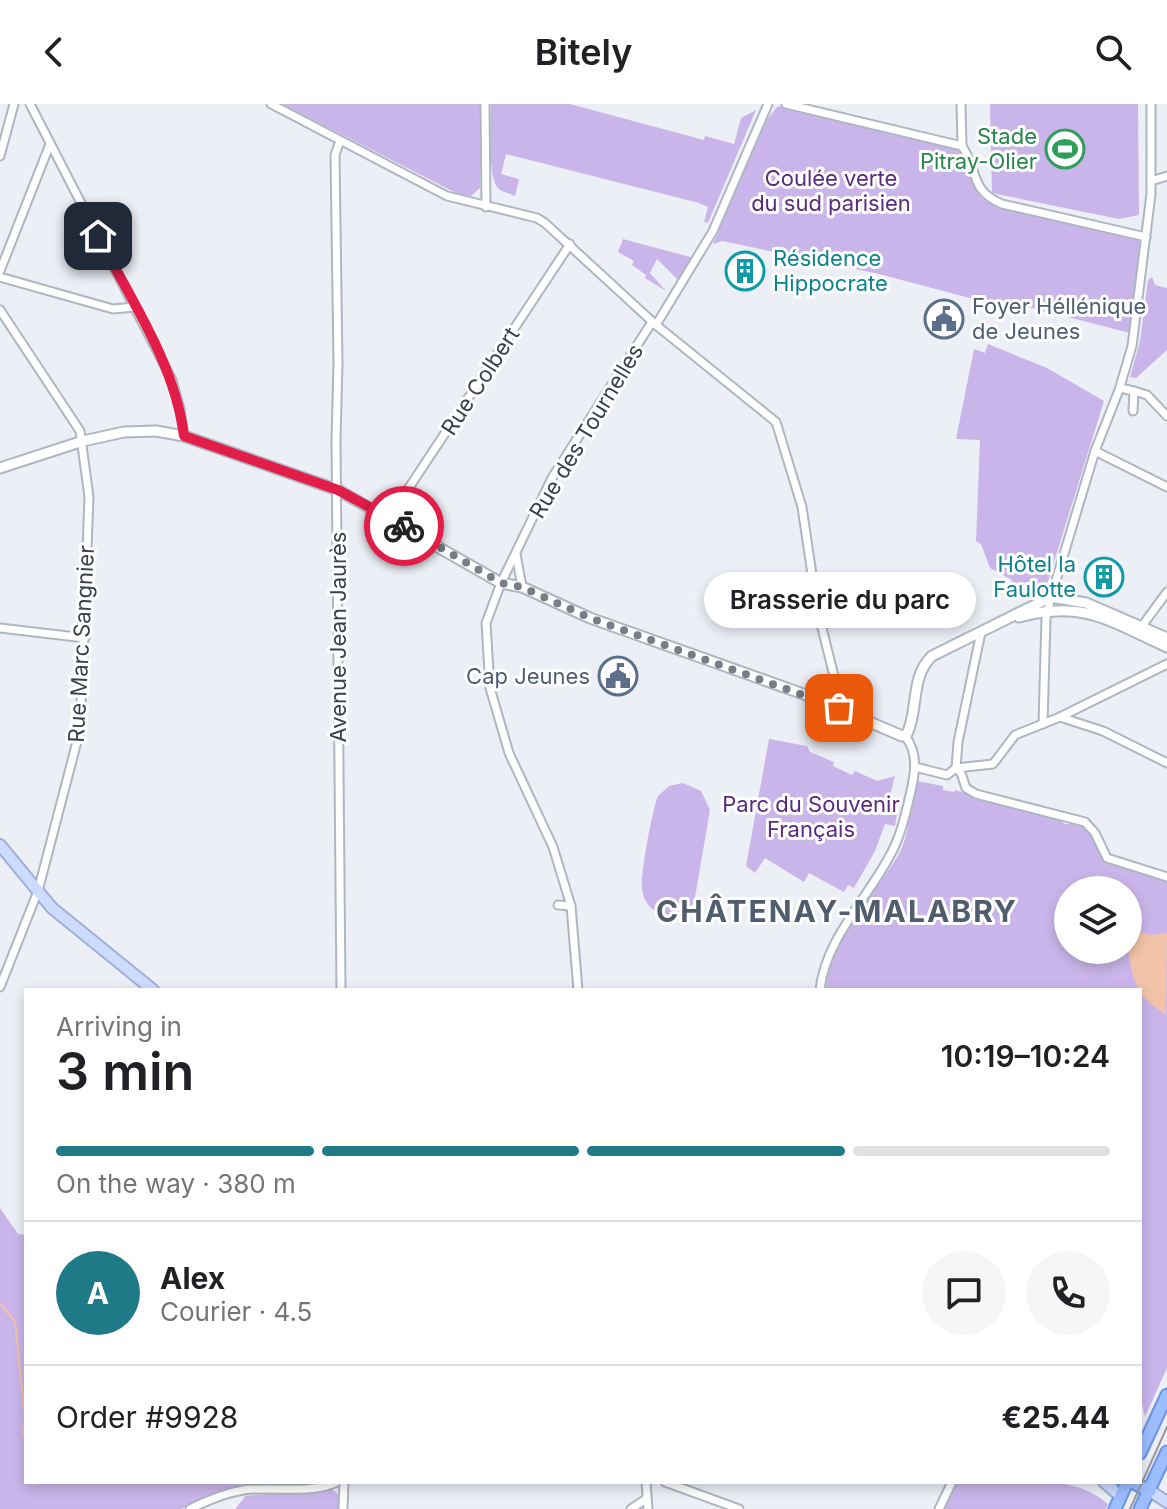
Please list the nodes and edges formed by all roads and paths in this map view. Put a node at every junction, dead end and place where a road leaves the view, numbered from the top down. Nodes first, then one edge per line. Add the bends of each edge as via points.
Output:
1 (14, 104) edge
2 (30, 104) edge
3 (271, 104) edge
4 (485, 104) edge
5 (768, 104) edge
6 (786, 104) edge
7 (961, 104) edge
8 (1151, 104) edge
9 (340, 141) junction
10 (50, 144) junction
11 (962, 146) junction
12 (0, 156) edge
13 (1167, 176) edge
14 (1151, 181) junction
15 (486, 207) junction
16 (1146, 237) junction
17 (570, 244) junction
18 (0, 274) edge
19 (135, 307) junction
20 (0, 310) edge
21 (654, 324) junction
22 (1120, 388) junction
23 (1134, 391) junction
24 (1133, 411) dead end
25 (1167, 416) edge
26 (184, 436) junction
27 (83, 441) junction
28 (1095, 451) junction
29 (0, 468) edge
30 (1167, 487) edge
31 (338, 490) junction
32 (389, 518) junction
33 (516, 552) junction
34 (501, 583) junction
35 (522, 587) junction
36 (1167, 592) edge
37 (1051, 597) junction
38 (1048, 611) junction
39 (1010, 619) junction
40 (1142, 626) junction
41 (0, 628) edge
42 (981, 632) junction
43 (85, 638) junction
44 (1167, 638) edge
45 (1167, 647) edge
46 (1167, 664) edge
47 (825, 702) junction
48 (1060, 717) junction
49 (1043, 724) junction
50 (905, 736) junction
51 (1167, 763) edge
52 (915, 767) junction
53 (956, 768) junction
54 (0, 845) edge
55 (1167, 877) edge
56 (38, 891) junction
57 (558, 905) dead end
58 (571, 906) junction
59 (0, 987) edge
60 (151, 988) edge
61 (341, 988) edge
62 (578, 988) edge
63 (820, 988) edge
64 (1167, 1395) edge
65 (1142, 1449) edge
66 (1167, 1452) edge
67 (326, 1484) edge
68 (344, 1484) edge
69 (646, 1484) edge
70 (670, 1484) edge
71 (951, 1484) edge
72 (1106, 1484) edge
73 (1129, 1484) edge
74 (1134, 1484) edge
75 (1150, 1491) junction
76 (1120, 1496) junction
77 (646, 1499) junction
78 (1167, 1502) edge
79 (1145, 1508) edge
80 (190, 1509) edge
81 (343, 1509) edge
82 (631, 1509) edge
83 (648, 1509) edge
84 (739, 1509) edge
85 (939, 1509) edge
86 (1115, 1509) edge

1 - 12 street
2 - 10 street
3 - 9 street
4 - 15 street
5 - 21 street, Rue des Tournelles via 713,231
6 - 11 street
7 - 11 street
8 - 14 street
9 - 15 street via 447,196
9 - 31 street, Avenue Jean Jaurès via 335,155
10 - 18 street
10 - 19 street
11 - 16 street via 988,198
13 - 14 street
14 - 16 street
15 - 17 street via 537,218
16 - 22 street via 1132,346
17 - 21 street
17 - 32 street, Rue Colbert
18 - 19 street via 113,309
19 - 26 street via 172,380
20 - 27 street
21 - 33 street, Rue des Tournelles via 552,478
21 - 47 street via 776,422 802,507 817,608 834,676
22 - 23 street
22 - 28 street
23 - 24 street
23 - 25 street via 1147,395
26 - 27 street via 124,432
26 - 31 street
27 - 29 street
27 - 43 street, Rue Marc Sangnier via 89,497
28 - 30 street
28 - 37 street
31 - 32 street
31 - 61 street, Avenue Jean Jaurès
32 - 34 street
33 - 34 street, Rue des Tournelles
33 - 35 street
34 - 35 street
34 - 58 street, Rue des Tournelles via 486,623 490,688 509,753 553,847
35 - 47 street via 590,618
36 - 40 street
37 - 38 street
37 - 39 street
37 - 40 street via 1086,603
38 - 39 street
38 - 45 street via 1103,616
38 - 49 street
39 - 42 street
40 - 44 street
41 - 43 street
42 - 50 street via 926,661
42 - 53 street
43 - 56 street, Rue Marc Sangnier via 80,730
46 - 48 street
47 - 50 street
48 - 49 street
48 - 51 street via 1103,731
49 - 53 street via 1015,735 993,764
50 - 52 street
52 - 53 street via 947,775
52 - 63 street via 899,836 832,952
53 - 55 street via 966,788 976,794 1085,822 1107,858
54 - 56 main road
56 - 59 street, Rue Marc Sangnier
56 - 60 main road via 55,911
57 - 58 street
58 - 62 street, Rue des Tournelles
64 - 65 main road
66 - 75 main road
67 - 80 street via 243,1490
68 - 81 street
69 - 77 street
70 - 84 street
71 - 85 street
72 - 76 main road
73 - 76 main road
74 - 75 main road
75 - 78 main road
75 - 79 main road
76 - 79 main road
76 - 86 main road
77 - 82 street
77 - 83 street

